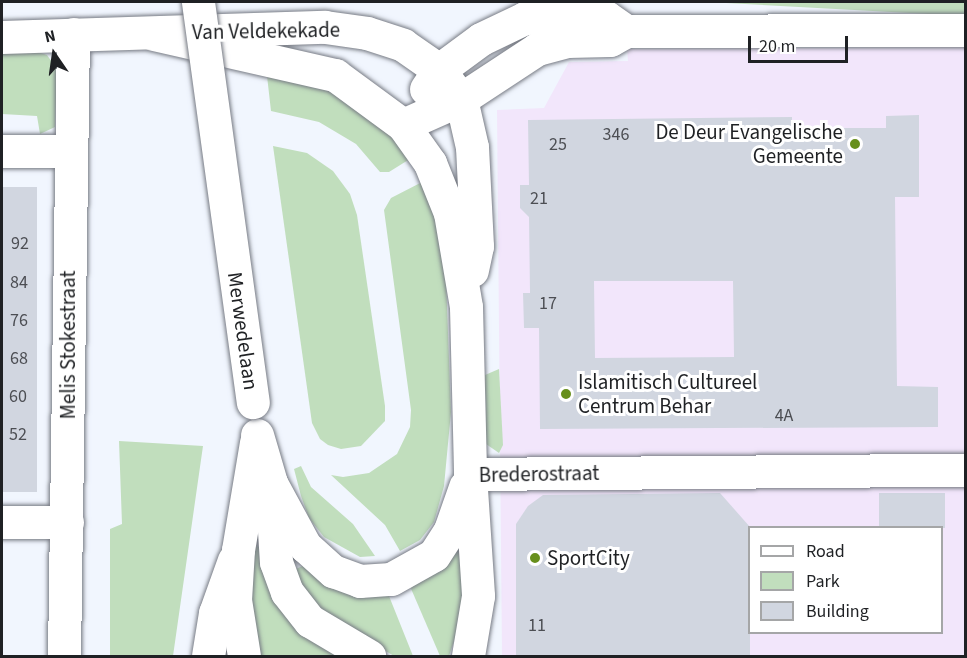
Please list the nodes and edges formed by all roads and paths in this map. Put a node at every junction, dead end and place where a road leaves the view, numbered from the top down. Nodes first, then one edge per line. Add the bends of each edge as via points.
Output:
1 (198, 2) edge
2 (2, 26) edge
3 (966, 30) edge
4 (626, 31) junction
5 (73, 34) junction
6 (154, 34) junction
7 (17, 36) edge
8 (439, 70) junction
9 (461, 99) junction
10 (403, 125) junction
11 (2, 151) edge
12 (69, 151) junction
13 (466, 307) junction
14 (257, 435) junction
15 (966, 470) edge
16 (470, 474) junction
17 (271, 483) junction
18 (2, 522) edge
19 (68, 522) junction
20 (237, 550) junction
21 (64, 657) edge
22 (208, 657) edge
23 (244, 657) edge
24 (369, 657) edge
25 (468, 657) edge

1 - 14 main road, Merwedelaan, bridge
2 - 7 main road, Van Veldekekade
3 - 4 main road
4 - 8 main road via 606,17 525,18 493,32
4 - 9 main road via 610,40 567,41 537,50
5 - 6 main road, Van Veldekekade
5 - 7 main road, Van Veldekekade
5 - 12 main road, Melis Stokestraat
6 - 8 main road, Van Veldekekade via 336,28 403,45
6 - 10 main road, Van Veldekekade via 317,69 351,84
8 - 9 main road, Van Veldekekade
8 - 10 main road
9 - 10 main road
9 - 13 main road via 472,147 477,246
10 - 13 main road, Van Veldekekade via 430,163 450,213
11 - 12 main road
12 - 19 main road, Melis Stokestraat
13 - 16 main road
14 - 17 main road, Brederostraat
14 - 20 main road, Merwedelaan
15 - 16 main road, Brederostraat
16 - 17 main road, Brederostraat via 450,530 434,555 407,573 376,581 346,577 319,561 290,524
16 - 25 main road via 478,596
17 - 24 main road via 275,554 287,592 310,621
18 - 19 main road
19 - 21 main road, Melis Stokestraat
20 - 22 main road, Merwedelaan via 215,613
20 - 23 main road via 236,620

